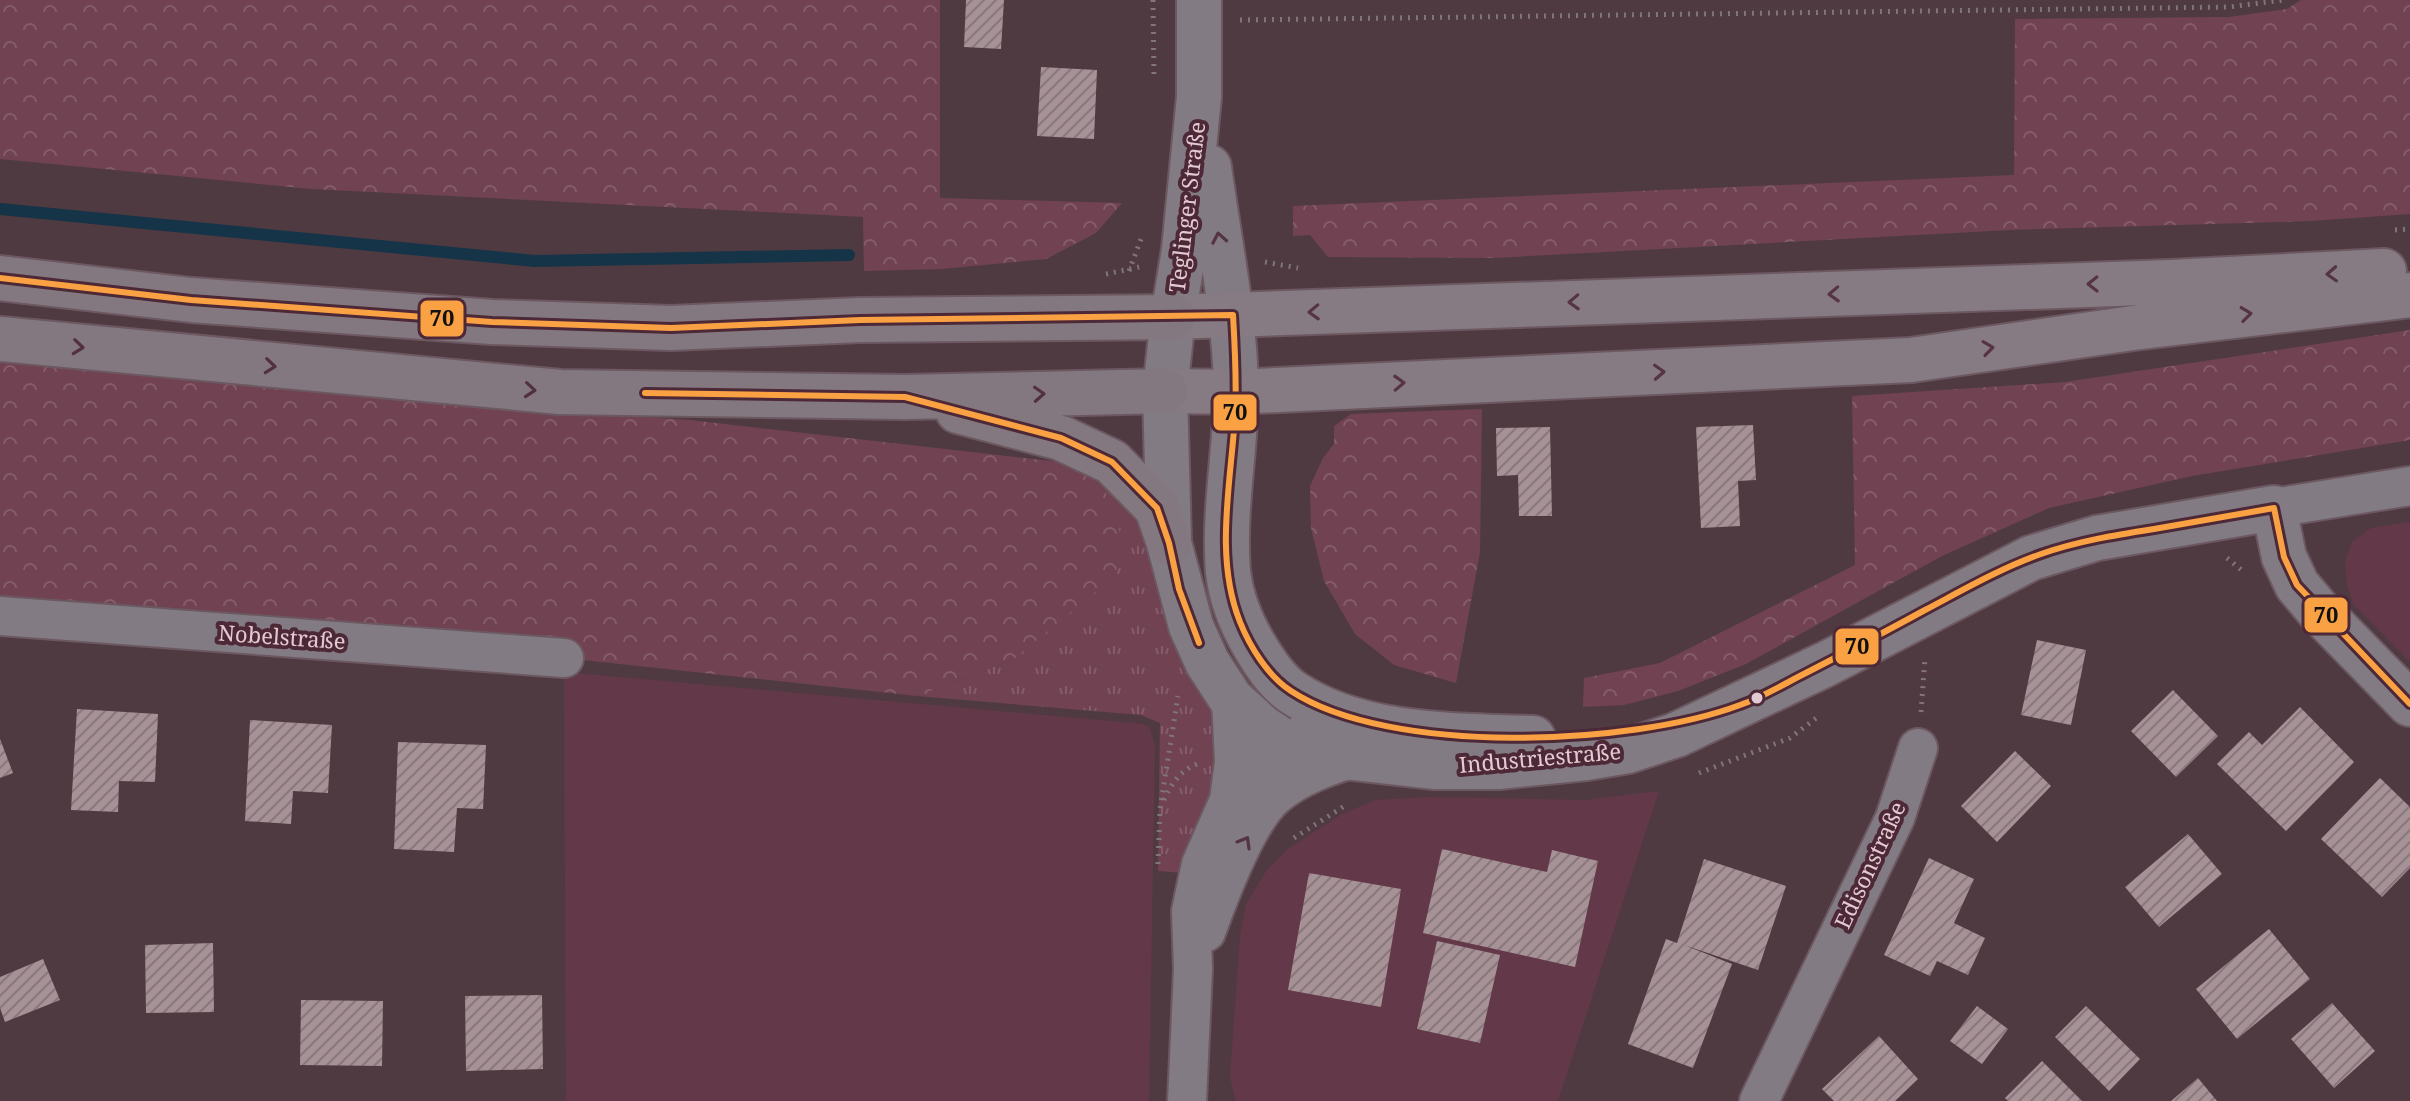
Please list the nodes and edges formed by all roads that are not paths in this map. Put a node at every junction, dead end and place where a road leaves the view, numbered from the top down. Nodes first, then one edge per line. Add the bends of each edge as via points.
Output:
1 (1199, 9) edge
2 (1199, 97) junction
3 (2410, 270) edge
4 (0, 278) edge
5 (2410, 295) edge
6 (1233, 315) junction
7 (1173, 317) junction
8 (0, 339) edge
9 (1165, 391) junction
10 (1236, 392) junction
11 (905, 397) junction
12 (2410, 486) edge
13 (2274, 508) junction
14 (1169, 543) junction
15 (0, 616) edge
16 (564, 658) dead end
17 (1265, 664) junction
18 (1231, 699) junction
19 (2410, 704) edge
20 (1353, 738) junction
21 (1286, 743) junction
22 (1918, 748) road end
23 (1274, 797) junction
24 (1229, 800) junction
25 (1193, 969) junction
26 (1187, 1101) edge
27 (1759, 1101) edge

1 - 2 street, Teglinger Straße
6 -> 2 street, Teglinger Straße
2 - 7 street, Teglinger Straße
3 -> 6 main road
4 - 7 highway via 191,300 492,322 671,328
10 -> 5 main road via 1911,360
6 - 7 main road
6 - 10 street, Industriestraße
7 - 9 street, Industriestraße
8 -> 11 highway via 560,392
9 - 10 main road
11 -> 9 highway
9 - 14 street, Industriestraße
10 - 17 street, Industriestraße via 1228,573 1239,621
11 - 14 highway via 1061,438 1112,462 1157,508
12 - 13 street, Industriestraße
13 - 19 street via 2284,557 2297,585
13 - 20 street, Industriestraße via 2097,538 2031,558 1728,710 1639,729 1547,738 1384,727
14 - 18 street, Industriestraße via 1191,626
15 - 16 street, Nobelstraße
17 - 20 street, Industriestraße
17 - 21 street via 1283,709
18 - 21 street, Industriestraße
18 - 24 street via 1234,762
20 - 21 street, Industriestraße
20 - 23 street
21 - 23 street
21 - 24 street
22 - 27 street, Edisonstraße via 1895,818
25 -> 23 street via 1226,878
24 - 25 street via 1201,864 1191,911
25 - 26 street

